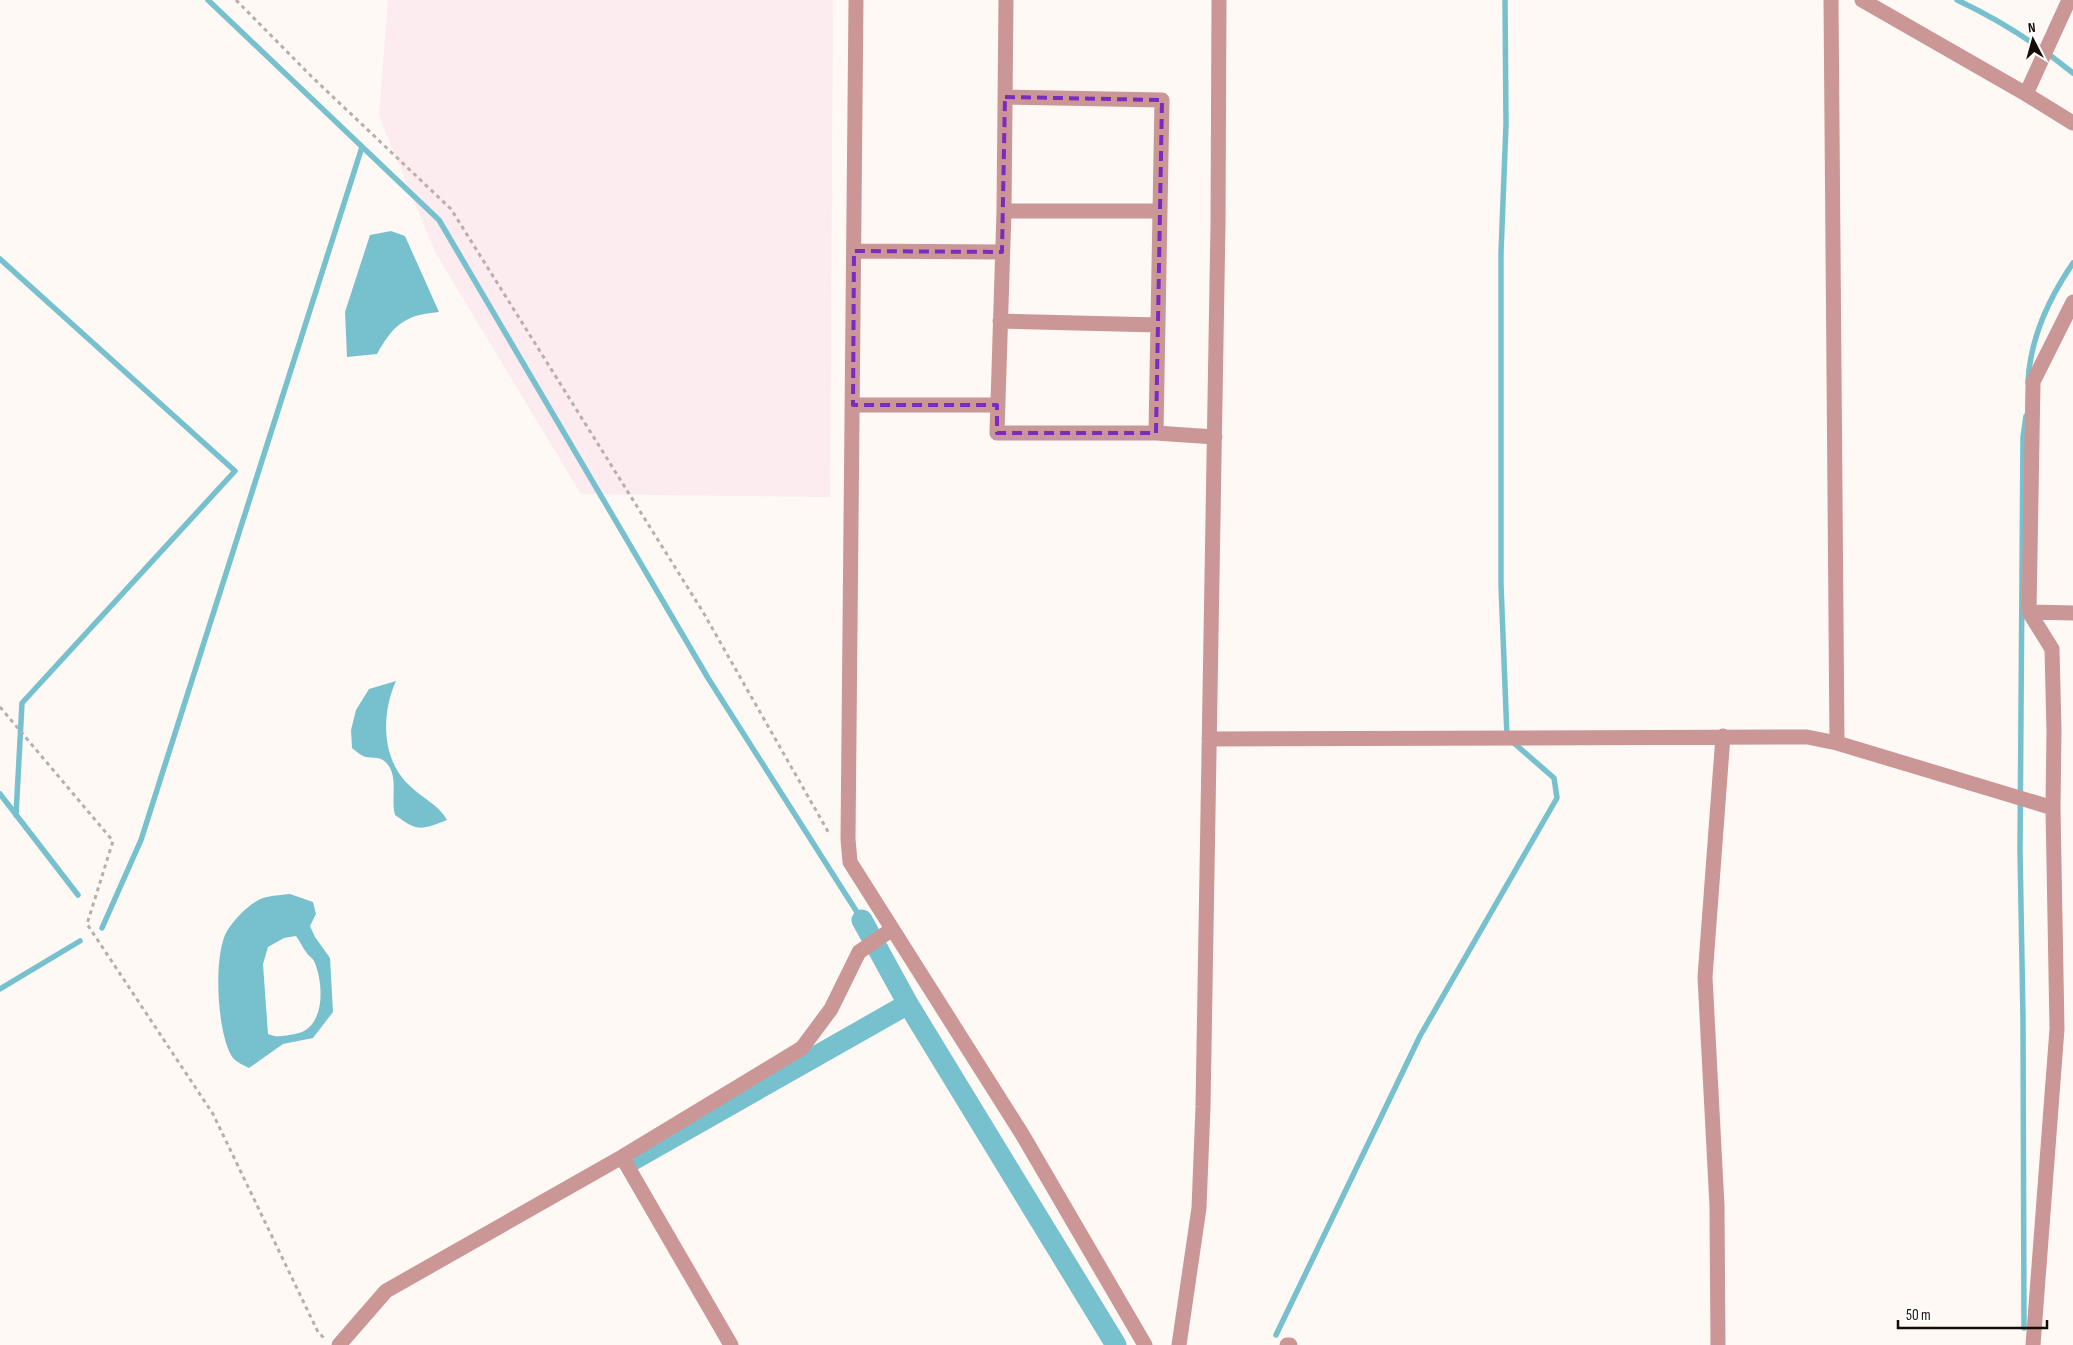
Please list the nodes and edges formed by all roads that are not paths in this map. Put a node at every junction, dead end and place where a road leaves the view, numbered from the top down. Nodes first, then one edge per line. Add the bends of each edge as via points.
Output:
1 (856, 0) edge
2 (1006, 0) edge
3 (1219, 0) edge
4 (1831, 0) edge
5 (1862, 0) edge
6 (2070, 0) edge
7 (2026, 94) junction
8 (1005, 97) junction
9 (2073, 123) edge
10 (1004, 211) junction
11 (1160, 212) junction
12 (854, 251) junction
13 (1002, 252) junction
14 (2073, 302) edge
15 (1000, 321) junction
16 (1158, 325) junction
17 (853, 405) junction
18 (997, 405) junction
19 (1156, 434) junction
20 (1215, 436) junction
21 (2029, 612) junction
22 (2073, 614) edge
23 (1723, 736) junction
24 (1209, 739) junction
25 (1837, 743) junction
26 (2053, 808) junction
27 (891, 930) junction
28 (622, 1157) junction
29 (348, 1341) edge
30 (730, 1345) edge
31 (1145, 1345) edge
32 (1179, 1345) edge
33 (1718, 1345) edge
34 (2033, 1345) edge

1 - 12 street
2 - 8 street
3 - 20 street
4 - 25 street
5 - 7 street
6 - 7 street
7 - 9 street
8 - 10 street
8 - 11 street via 1162,100
10 - 11 street
10 - 13 street
11 - 16 street
12 - 13 street
12 - 17 street
13 - 15 street
14 - 21 street via 2032,382
15 - 16 street
15 - 18 street
16 - 19 street
17 - 18 street
17 - 27 street via 848,839 850,862
18 - 19 street via 997,433
19 - 20 street
20 - 24 street
21 - 22 street
21 - 26 street via 2052,649
23 - 24 street
23 - 25 street via 1807,737
23 - 33 street via 1706,976 1716,1206
24 - 32 street via 1204,1098 1199,1208
25 - 26 street
26 - 34 street via 2057,1029
27 - 28 street via 859,952 831,1009 802,1048
27 - 31 street via 1022,1134
28 - 29 street via 386,1291
28 - 30 street

